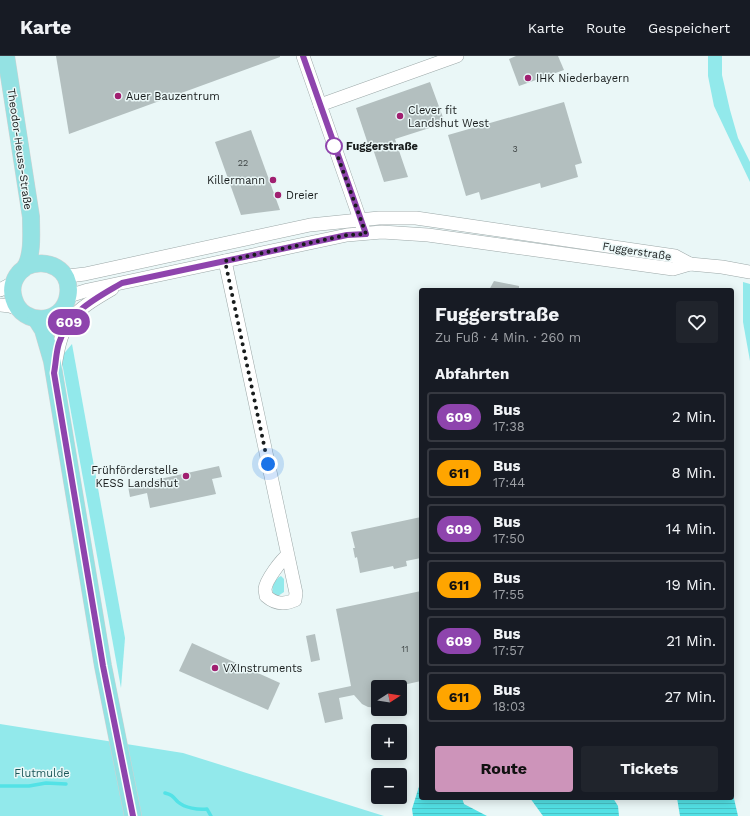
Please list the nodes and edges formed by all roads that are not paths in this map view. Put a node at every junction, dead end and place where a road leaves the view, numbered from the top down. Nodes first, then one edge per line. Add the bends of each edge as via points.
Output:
1 (6, 56) edge
2 (303, 56) edge
3 (457, 56) edge
4 (320, 106) junction
5 (30, 218) junction
6 (360, 220) junction
7 (366, 234) junction
8 (225, 261) junction
9 (690, 264) junction
10 (26, 267) junction
11 (57, 269) junction
12 (748, 272) edge
13 (122, 283) junction
14 (7, 287) edge
15 (68, 299) junction
16 (0, 305) edge
17 (19, 309) junction
18 (56, 315) junction
19 (36, 319) junction
20 (53, 367) junction
21 (288, 555) dead end
22 (134, 816) edge

1 - 5 main road, Theodor-Heuss-Straße
2 - 4 street
3 - 4 street
4 - 6 street
5 - 10 main road, Theodor-Heuss-Straße via 30,251
5 - 11 main road, Theodor-Heuss-Straße via 42,250
6 - 7 street
6 - 9 street, Fuggerstraße via 416,218 675,256
6 - 11 street, Fuggerstraße via 310,225 85,274 68,276
7 - 8 street, Fuggerstraße via 347,235
7 - 9 street, Fuggerstraße via 382,232 428,235 673,269
8 - 13 street, Fuggerstraße
8 - 21 street
9 - 12 street, Fuggerstraße
10 - 11 main road via 38,263
10 - 14 main road, Theodor-Heuss-Straße
11 - 15 main road, Theodor-Heuss-Straße via 68,285
13 - 15 street, Fuggerstraße via 88,290
13 - 20 street via 72,317 64,328
14 - 17 main road, Theodor-Heuss-Straße
15 - 18 main road
16 - 17 street
17 - 19 main road
18 - 19 main road
18 - 20 main road via 52,333
19 - 20 main road via 43,330
20 - 22 main road via 101,658

